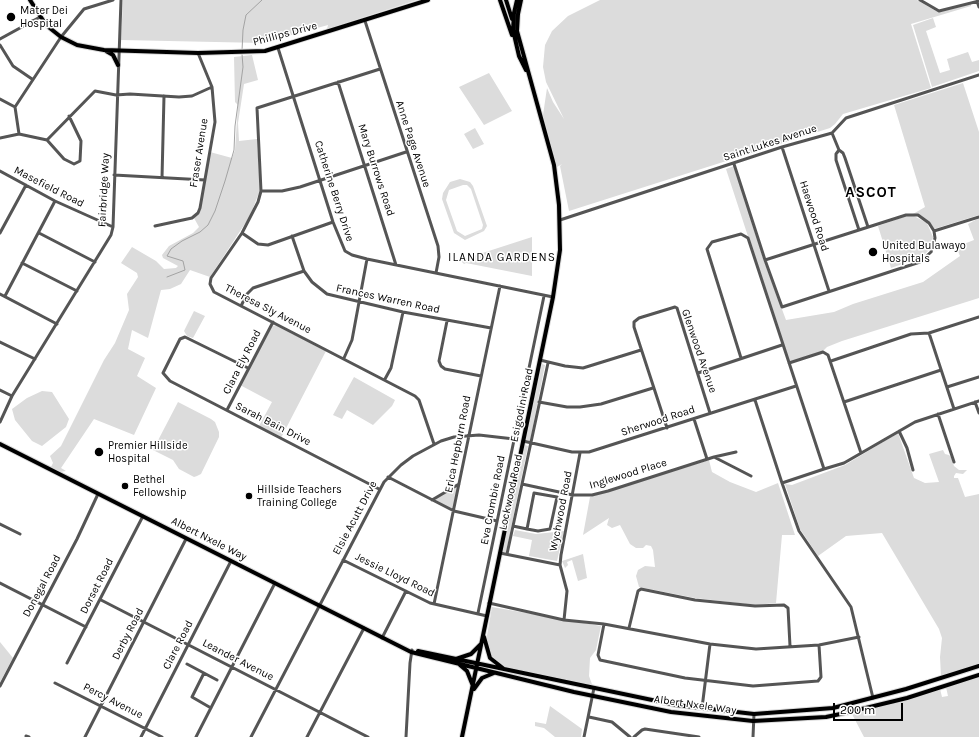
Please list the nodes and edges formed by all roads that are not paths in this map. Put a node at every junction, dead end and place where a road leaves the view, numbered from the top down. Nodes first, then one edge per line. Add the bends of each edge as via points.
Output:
1 (30, 0) edge
2 (114, 0) edge
3 (121, 0) edge
4 (428, 0) edge
5 (500, 0) edge
6 (506, 0) edge
7 (517, 0) edge
8 (521, 0) edge
9 (920, 0) edge
10 (978, 1) edge
11 (979, 7) edge
12 (40, 17) junction
13 (32, 21) junction
14 (365, 21) junction
15 (513, 21) junction
16 (46, 25) junction
17 (517, 31) junction
18 (61, 37) junction
19 (0, 39) edge
20 (0, 45) edge
21 (278, 48) junction
22 (104, 50) junction
23 (118, 50) junction
24 (198, 53) junction
25 (519, 56) junction
26 (118, 65) junction
27 (380, 69) junction
28 (979, 75) edge
29 (528, 76) junction
30 (32, 79) junction
31 (338, 82) junction
32 (212, 87) junction
33 (116, 95) junction
34 (164, 96) junction
35 (294, 96) junction
36 (0, 99) edge
37 (15, 107) junction
38 (69, 116) junction
39 (832, 133) junction
40 (19, 134) junction
41 (0, 138) edge
42 (47, 140) junction
43 (782, 148) junction
44 (839, 150) junction
45 (406, 152) junction
46 (364, 164) junction
47 (734, 164) junction
48 (0, 171) edge
49 (114, 175) junction
50 (162, 178) junction
51 (205, 180) junction
52 (321, 181) junction
53 (26, 185) junction
54 (261, 191) junction
55 (55, 201) junction
56 (979, 217) edge
57 (560, 220) junction
58 (333, 222) junction
59 (155, 226) dead end
60 (113, 227) junction
61 (868, 228) junction
62 (859, 230) junction
63 (934, 231) junction
64 (0, 233) edge
65 (39, 233) junction
66 (242, 233) junction
67 (292, 236) junction
68 (815, 245) junction
69 (367, 259) junction
70 (765, 260) junction
71 (95, 262) junction
72 (22, 263) junction
73 (396, 265) junction
74 (304, 271) junction
75 (436, 273) junction
76 (500, 286) junction
77 (77, 291) junction
78 (829, 291) junction
79 (0, 294) edge
80 (5, 296) junction
81 (544, 296) junction
82 (553, 298) junction
83 (360, 303) junction
84 (241, 306) junction
85 (403, 312) junction
86 (979, 318) edge
87 (447, 321) junction
88 (273, 322) junction
89 (57, 324) junction
90 (491, 328) junction
91 (930, 334) junction
92 (0, 342) edge
93 (782, 345) junction
94 (641, 350) junction
95 (344, 358) junction
96 (741, 358) junction
97 (35, 359) junction
98 (540, 360) junction
99 (831, 361) junction
100 (548, 363) junction
101 (789, 363) junction
102 (248, 368) junction
103 (941, 370) junction
104 (698, 373) junction
105 (481, 376) junction
106 (979, 377) edge
107 (385, 379) junction
108 (796, 386) junction
109 (947, 387) junction
110 (653, 388) junction
111 (0, 390) edge
112 (12, 396) junction
113 (755, 400) junction
114 (539, 402) junction
115 (844, 402) junction
116 (977, 402) edge
117 (954, 409) junction
118 (227, 410) junction
119 (710, 413) junction
120 (979, 413) edge
121 (938, 414) junction
122 (694, 419) junction
123 (0, 422) edge
124 (667, 428) junction
125 (899, 432) junction
126 (468, 435) junction
127 (514, 439) junction
128 (523, 441) junction
129 (0, 443) edge
130 (531, 443) junction
131 (434, 444) junction
132 (736, 452) dead end
133 (580, 453) junction
134 (861, 454) junction
135 (714, 457) junction
136 (707, 459) junction
137 (954, 462) dead end
138 (824, 469) junction
139 (914, 470) dead end
140 (751, 476) dead end
141 (388, 477) junction
142 (782, 483) junction
143 (459, 484) junction
144 (522, 484) junction
145 (380, 488) junction
146 (98, 494) junction
147 (573, 495) junction
148 (432, 500) junction
149 (454, 511) junction
150 (143, 516) junction
151 (497, 521) junction
152 (0, 524) edge
153 (513, 526) junction
154 (528, 529) junction
155 (20, 534) dead end
156 (186, 539) junction
157 (500, 553) junction
158 (507, 554) junction
159 (343, 560) junction
160 (231, 561) junction
161 (560, 565) junction
162 (0, 583) edge
163 (275, 583) junction
164 (406, 591) junction
165 (101, 600) junction
166 (434, 604) junction
167 (489, 604) junction
168 (42, 605) junction
169 (319, 605) junction
170 (478, 613) junction
171 (487, 616) junction
172 (564, 620) junction
173 (144, 622) junction
174 (604, 624) junction
175 (86, 627) junction
176 (364, 628) junction
177 (629, 628) junction
178 (483, 635) junction
179 (859, 637) junction
180 (382, 638) junction
181 (189, 644) junction
182 (482, 644) junction
183 (710, 644) junction
184 (820, 645) junction
185 (790, 646) junction
186 (411, 651) junction
187 (454, 659) junction
188 (67, 663) dead end
189 (187, 664) dead end
190 (458, 664) junction
191 (477, 666) junction
192 (979, 666) edge
193 (232, 667) junction
194 (507, 671) junction
195 (204, 673) junction
196 (497, 673) junction
197 (979, 675) edge
198 (218, 680) dead end
199 (705, 681) junction
200 (55, 682) dead end
201 (0, 686) edge
202 (473, 686) junction
203 (594, 688) junction
204 (276, 690) junction
205 (472, 691) junction
206 (593, 696) junction
207 (873, 698) junction
208 (101, 706) junction
209 (211, 708) junction
210 (702, 708) junction
211 (320, 712) junction
212 (754, 714) junction
213 (589, 716) junction
214 (753, 722) junction
215 (146, 728) junction
216 (363, 736) edge
217 (85, 737) edge
218 (141, 737) edge
219 (162, 737) edge
220 (196, 737) edge
221 (251, 737) edge
222 (307, 737) edge
223 (368, 737) edge
224 (406, 737) edge
225 (462, 737) edge
226 (584, 737) edge
227 (630, 737) edge
228 (634, 737) edge
229 (699, 737) edge
230 (753, 737) edge

1 - 12 main road, Phillips Drive
2 - 18 street via 84,8
3 - 23 street, Fairbridge Way
4 - 14 main road, Phillips Drive
5 - 25 main road
6 - 15 main road
7 - 15 main road, Esigodini Road
8 - 17 main road, Esigodini Road
9 - 10 street via 939,10
10 - 11 street
12 - 13 street
12 - 16 main road, Phillips Drive
13 - 16 street
13 - 19 street
14 - 21 main road, Phillips Drive
14 - 27 street, Anne Page Avenue
15 - 17 main road
15 - 25 main road, Esigodini Road
16 - 18 main road, Phillips Drive
17 - 29 main road, Esigodini Road
18 - 22 main road, Phillips Drive via 77,45
18 - 30 street
20 - 30 street via 14,66
21 - 24 main road, Phillips Drive via 249,53
21 - 35 street, Catherine Berry Drive
22 - 23 main road, Phillips Drive
22 - 26 main road via 113,55
23 - 24 main road, Phillips Drive
23 - 26 street, Fairbridge Way
24 - 32 street, Fraser Avenue
25 - 29 main road, Esigodini Road
26 - 33 street, Fairbridge Way
27 - 31 street
27 - 45 street, Anne Page Avenue
28 - 39 street, Saint Lukes Avenue via 846,118
29 - 57 main road, Esigodini Road via 552,154
30 - 37 street
31 - 35 street
31 - 46 street, Mary Burrows Road
32 - 34 street via 192,96
32 - 51 street, Fraser Avenue via 215,122
33 - 34 street via 125,93
33 - 38 street via 95,91
33 - 49 street, Fairbridge Way
34 - 50 street
35 - 52 street, Catherine Berry Drive
35 - 54 street, Theresa Sly Avenue via 256,109
36 - 37 street
37 - 40 street
38 - 42 street
38 - 42 street via 81,140 80,161 74,164 64,159
39 - 43 street, Saint Lukes Avenue
39 - 44 street
40 - 41 street
40 - 42 street
43 - 47 street, Saint Lukes Avenue
43 - 68 street, Haewood Road
44 - 61 street via 845,158
44 - 62 street via 836,160
45 - 46 street
45 - 75 street, Anne Page Avenue via 438,246
46 - 52 street
46 - 73 street, Mary Burrows Road
47 - 57 street, Saint Lukes Avenue
47 - 70 street
48 - 53 street, Masefield Road
49 - 50 street
49 - 60 street, Fairbridge Way
50 - 51 street
51 - 59 street, Fraser Avenue via 196,216
52 - 54 street via 290,189
52 - 58 street, Catherine Berry Drive
53 - 55 street, Masefield Road
53 - 64 street
54 - 66 street, Theresa Sly Avenue
55 - 60 street, Masefield Road
55 - 65 street
56 - 63 street
57 - 82 main road, Esigodini Road via 559,262
58 - 67 street
58 - 69 street, Catherine Berry Drive via 345,251
60 - 71 street, Fairbridge Way
61 - 62 street
61 - 63 street via 912,214 924,219
62 - 68 street
63 - 78 street via 931,252 920,262
65 - 71 street
65 - 72 street
66 - 67 street via 262,245
66 - 84 street, Theresa Sly Avenue via 211,278 210,284 214,292
67 - 74 street, Frances Warren Road
68 - 70 street
68 - 78 street, Haewood Road
69 - 73 street, Catherine Berry Drive
69 - 83 street
70 - 78 street via 781,306
71 - 77 street, Fairbridge Way
72 - 77 street
72 - 80 street
73 - 75 street, Catherine Berry Drive
74 - 83 street, Frances Warren Road via 312,282 327,294
74 - 84 street via 253,288
75 - 76 street, Catherine Berry Drive
76 - 81 street, Catherine Berry Drive
76 - 90 street, Erica Hepburn Road
77 - 89 street, Fairbridge Way
79 - 80 street
80 - 89 street
81 - 82 street, Catherine Berry Drive
81 - 127 street, Eva Crombie Road
82 - 98 main road, Esigodini Road
83 - 85 street, Frances Warren Road
83 - 95 street via 352,340
84 - 88 street, Theresa Sly Avenue
85 - 87 street, Frances Warren Road
85 - 107 street via 391,368
86 - 91 street
87 - 90 street, Frances Warren Road
87 - 105 street via 439,361 441,366
88 - 95 street, Theresa Sly Avenue
88 - 102 street, Clara Ely Road
89 - 97 street, Fairbridge Way
90 - 105 street, Erica Hepburn Road
91 - 99 street via 911,334
91 - 103 street
92 - 97 street
93 - 96 street
93 - 96 street via 748,238 741,234 712,242 707,250
93 - 101 street
94 - 100 street via 583,368
94 - 104 street, Glenwood Avenue via 634,324 639,318 675,307
94 - 110 street
95 - 107 street, Theresa Sly Avenue
96 - 104 street
97 - 112 street, Fairbridge Way
98 - 100 street
98 - 128 main road, Esigodini Road
99 - 101 street via 823,352
99 - 115 street
100 - 114 street, Lockwood Road
101 - 108 street
102 - 118 street, Clara Ely Road
102 - 118 street, Sarah Bain Drive via 185,337 180,339 163,372 170,381
103 - 109 street
103 - 115 street
104 - 119 street, Glenwood Avenue
105 - 126 street, Erica Hepburn Road
106 - 109 street
107 - 131 street, Theresa Sly Avenue via 418,398
108 - 113 street, Sherwood Road
108 - 138 street
109 - 117 street
110 - 114 street via 601,404 580,407
110 - 124 street
111 - 112 street
112 - 123 street, Fairbridge Way
113 - 119 street, Sherwood Road
113 - 142 street
114 - 130 street, Lockwood Road
115 - 134 street
116 - 117 street
116 - 120 street
117 - 121 street
118 - 145 street, Sarah Bain Drive
119 - 122 street, Sherwood Road
121 - 125 street via 915,422
121 - 137 street
122 - 124 street, Sherwood Road
122 - 136 street
124 - 133 street, Sherwood Road via 600,450
125 - 134 street
125 - 139 street
126 - 127 street, Elsie Acutt Drive
126 - 131 street, Elsie Acutt Drive
126 - 143 street, Erica Hepburn Road
127 - 151 street, Eva Crombie Road
128 - 130 street, Sherwood Road
128 - 157 main road, Esigodini Road
129 - 146 main road, Albert Nxele Way
130 - 133 street, Sherwood Road
130 - 144 street, Lockwood Road
131 - 141 street, Elsie Acutt Drive via 401,465
132 - 135 street, Inglewood Place
133 - 147 street, Wychwood Road
134 - 138 street
135 - 136 street, Inglewood Place
135 - 140 street
136 - 147 street, Inglewood Place via 608,491
138 - 142 street
141 - 145 street, Elsie Acutt Drive
141 - 148 street
142 - 179 street via 799,531 849,603
143 - 148 street
143 - 149 street, Erica Hepburn Road
144 - 147 street, Inglewood Place
144 - 153 street, Lockwood Road
145 - 159 street, Elsie Acutt Drive
146 - 150 main road, Albert Nxele Way
146 - 168 street, Donegal Road
147 - 161 street, Wychwood Road
148 - 149 street
149 - 151 street
149 - 166 street, Erica Hepburn Road
150 - 156 main road, Albert Nxele Way
150 - 165 street, Dorset Road
151 - 170 street, Eva Crombie Road
152 - 155 street
153 - 154 street
153 - 158 street, Lockwood Road
154 - 154 street via 550,529 556,496 536,492 534,494
156 - 160 main road, Albert Nxele Way
156 - 173 street, Derby Road
157 - 158 street
157 - 167 main road, Esigodini Road
158 - 161 street
159 - 164 street, Jessie Lloyd Road
159 - 169 street, Elsie Acutt Drive
160 - 163 main road, Albert Nxele Way
160 - 181 street, Clare Road
161 - 172 street, Wychwood Road via 567,589
162 - 168 street
163 - 169 main road, Albert Nxele Way
163 - 193 street
164 - 166 street, Jessie Lloyd Road
164 - 180 street
165 - 173 street, Leander Avenue
165 - 175 street, Dorset Road
166 - 170 street, Jessie Lloyd Road
167 - 171 main road, Esigodini Road
167 - 172 street
168 - 175 street
168 - 201 street, Donegal Road
169 - 176 main road, Albert Nxele Way
169 - 204 street, Elsie Acutt Drive
170 - 171 street, Jessie Lloyd Road
171 - 178 main road, Esigodini Road
172 - 174 street
173 - 181 street, Leander Avenue
173 - 208 street, Derby Road
174 - 177 street
174 - 199 street via 598,655 600,660
175 - 188 street, Dorset Road
176 - 180 main road, Albert Nxele Way
176 - 211 street
177 - 183 street
177 - 185 street via 638,591 641,589 695,600 755,606 784,604 788,608
178 - 182 main road, Esigodini Road
178 - 194 main road via 490,658
179 - 184 street
179 - 207 street
180 - 186 main road, Albert Nxele Way
181 - 193 street, Leander Avenue
181 - 215 street, Clare Road
182 - 187 main road via 470,654
182 - 191 main road, Esigodini Road
183 - 185 street via 756,648
183 - 199 street
184 - 185 street
184 - 199 street via 821,677 818,681 753,686
186 - 187 main road, Albert Nxele Way
186 - 190 main road, Albert Nxele Way
186 - 224 street
187 - 191 main road, Albert Nxele Way
189 - 195 street
190 - 191 main road, Albert Nxele Way
190 - 202 main road via 467,671
191 - 194 main road, Albert Nxele Way
191 - 196 main road, Albert Nxele Way
191 - 202 main road, Esigodini Road
192 - 207 main road, Albert Nxele Way
193 - 204 street, Leander Avenue
193 - 209 street
194 - 203 main road, Albert Nxele Way
195 - 198 street
195 - 209 street via 192,697
196 - 205 main road via 482,678
196 - 206 main road, Albert Nxele Way
197 - 214 main road, Albert Nxele Way via 907,698 826,717
199 - 210 street
200 - 208 street, Percy Avenue
202 - 205 main road, Esigodini Road
203 - 206 street
203 - 210 main road, Albert Nxele Way
204 - 211 street, Leander Avenue
204 - 221 street, Elsie Acutt Drive
205 - 225 main road, Esigodini Road
206 - 213 street
206 - 214 main road, Albert Nxele Way via 671,712
207 - 212 main road, Albert Nxele Way via 824,709
208 - 215 street, Percy Avenue
208 - 217 street, Derby Road
209 - 220 street
210 - 212 main road, Albert Nxele Way
211 - 216 street, Leander Avenue
211 - 222 street
212 - 214 street
213 - 226 street
213 - 227 street via 612,722
214 - 230 street
215 - 218 street, Clare Road
215 - 219 street, Percy Avenue
216 - 223 street, Leander Avenue
228 - 229 street via 645,729

